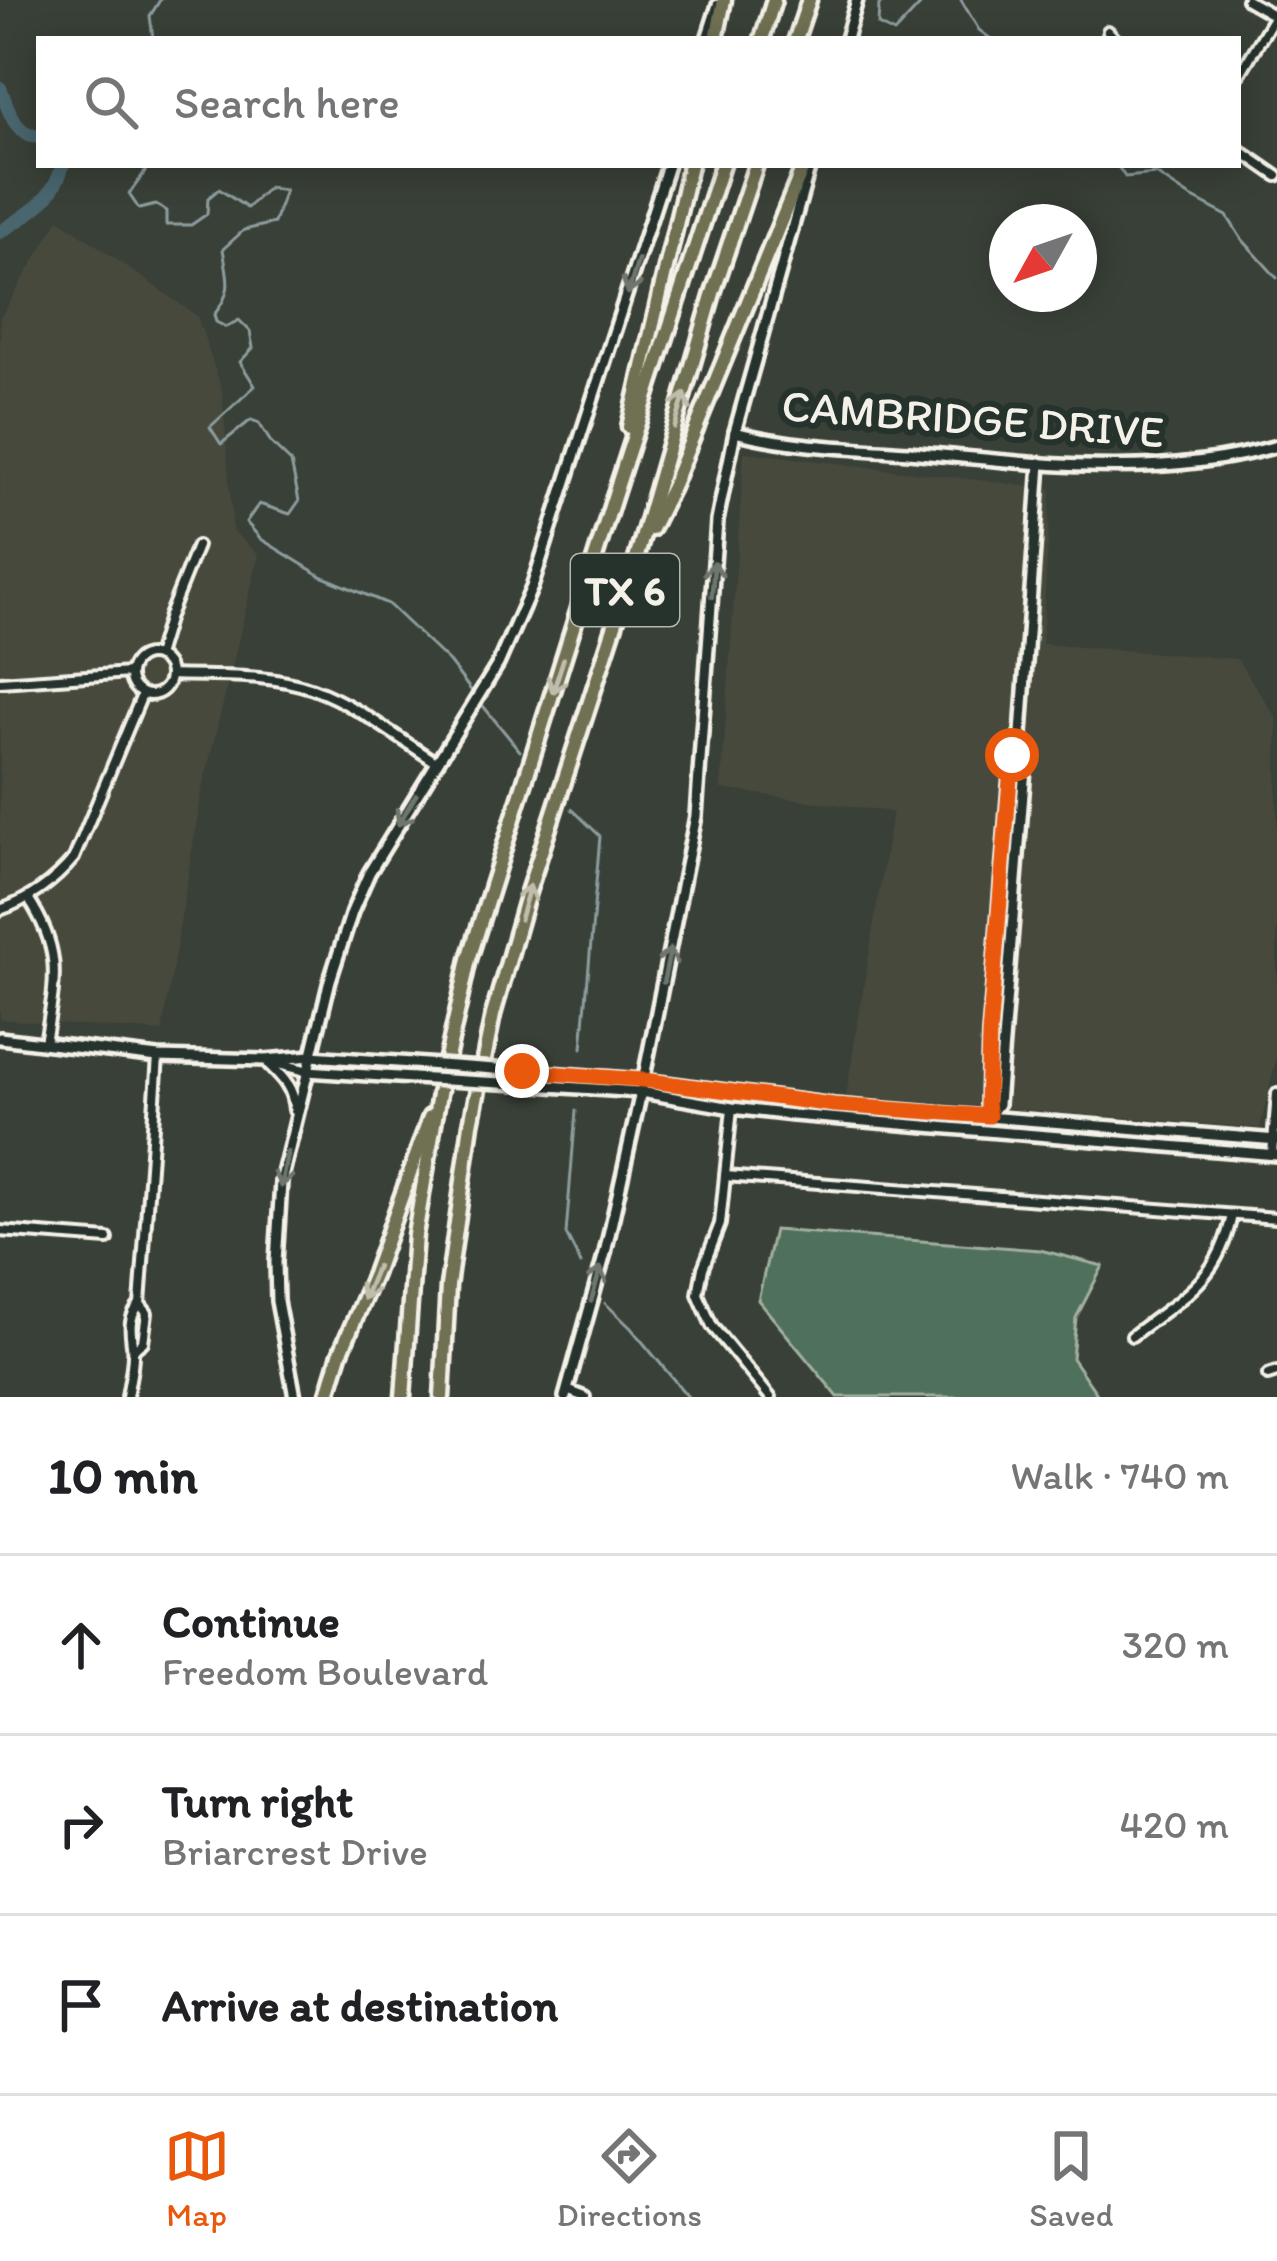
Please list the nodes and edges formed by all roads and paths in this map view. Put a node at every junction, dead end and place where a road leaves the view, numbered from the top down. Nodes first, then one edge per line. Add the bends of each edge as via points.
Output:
1 (722, 0) edge
2 (774, 0) edge
3 (809, 0) edge
4 (857, 0) edge
5 (1247, 0) edge
6 (1276, 14) edge
7 (713, 36) edge
8 (763, 36) edge
9 (797, 36) edge
10 (847, 36) edge
11 (1241, 72) edge
12 (1241, 151) edge
13 (667, 168) edge
14 (689, 168) edge
15 (721, 168) edge
16 (755, 168) edge
17 (806, 168) edge
18 (806, 168) edge
19 (1277, 176) edge
20 (735, 432) junction
21 (1277, 446) edge
22 (1040, 464) junction
23 (614, 497) junction
24 (197, 546) dead end
25 (634, 562) junction
26 (157, 656) junction
27 (130, 673) junction
28 (170, 675) junction
29 (0, 682) edge
30 (142, 694) junction
31 (1021, 734) junction
32 (436, 762) junction
33 (1005, 839) junction
34 (1019, 841) junction
35 (28, 898) junction
36 (0, 910) edge
37 (999, 916) junction
38 (1013, 917) junction
39 (994, 982) junction
40 (1008, 983) junction
41 (0, 1038) edge
42 (45, 1042) junction
43 (311, 1056) junction
44 (158, 1058) junction
45 (265, 1060) junction
46 (307, 1071) junction
47 (643, 1080) junction
48 (641, 1092) junction
49 (439, 1094) junction
50 (1277, 1094) edge
51 (732, 1108) junction
52 (989, 1116) junction
53 (296, 1118) junction
54 (988, 1131) junction
55 (1275, 1140) edge
56 (1275, 1155) edge
57 (725, 1176) junction
58 (1232, 1215) junction
59 (1277, 1218) edge
60 (0, 1232) edge
61 (107, 1239) dead end
62 (140, 1304) junction
63 (1132, 1336) dead end
64 (133, 1350) junction
65 (566, 1393) edge
66 (127, 1397) edge
67 (295, 1397) edge
68 (327, 1397) edge
69 (404, 1397) edge
70 (443, 1397) edge
71 (585, 1397) edge
72 (770, 1397) edge

1 - 7 highway
2 - 8 highway
3 - 9 highway
4 - 10 main road
5 - 6 street
6 - 11 street
12 - 19 street
13 -> 32 main road via 532,587 498,664
14 - 23 highway
15 - 23 highway, TX 6
25 -> 16 highway, TX 6
17 - 25 highway
18 - 20 main road
20 - 22 main road, CAMBRIDGE DRIVE
47 -> 20 main road via 696,816 717,521
21 - 22 main road, CAMBRIDGE DRIVE via 1143,468
22 - 31 main road
23 -> 49 highway, TX 6 via 469,959
24 - 26 street
70 -> 25 highway, TX 6 via 448,1286 493,1015
26 - 27 street via 140,658
26 - 28 street
27 - 29 street
27 - 30 street
28 - 30 street via 160,692
28 - 32 street via 309,687
30 - 35 street via 74,858
31 - 33 main road
31 - 34 main road
32 -> 43 main road via 352,912
33 - 34 main road
33 - 37 main road
34 - 38 main road
35 - 36 street
35 - 42 street via 51,939 54,964
37 - 38 main road
37 - 39 main road
38 - 40 main road
39 - 40 main road
39 - 52 main road
40 - 52 main road via 998,1104
41 - 42 main road
42 - 44 main road
43 - 45 main road
43 - 46 main road
43 - 47 main road, bridge
44 - 45 main road
44 - 62 street
45 - 46 main road
45 - 53 main road via 293,1093
46 - 48 main road, bridge
46 - 53 main road
47 - 48 main road
47 - 52 main road
48 - 51 main road
65 -> 48 main road
49 -> 68 highway
49 - 69 highway, TX 6 via 415,1235
50 - 55 street
51 - 54 main road
51 - 57 street
52 - 54 main road
52 - 55 main road
53 -> 67 main road via 281,1182 276,1262
54 - 56 main road
55 - 56 street
57 - 58 street
57 - 72 street via 698,1294 712,1326
58 - 59 street
58 - 63 street via 1209,1272
60 - 61 street
62 - 64 street via 128,1337
62 - 64 street via 147,1313 143,1342
64 - 66 street
65 - 71 street

